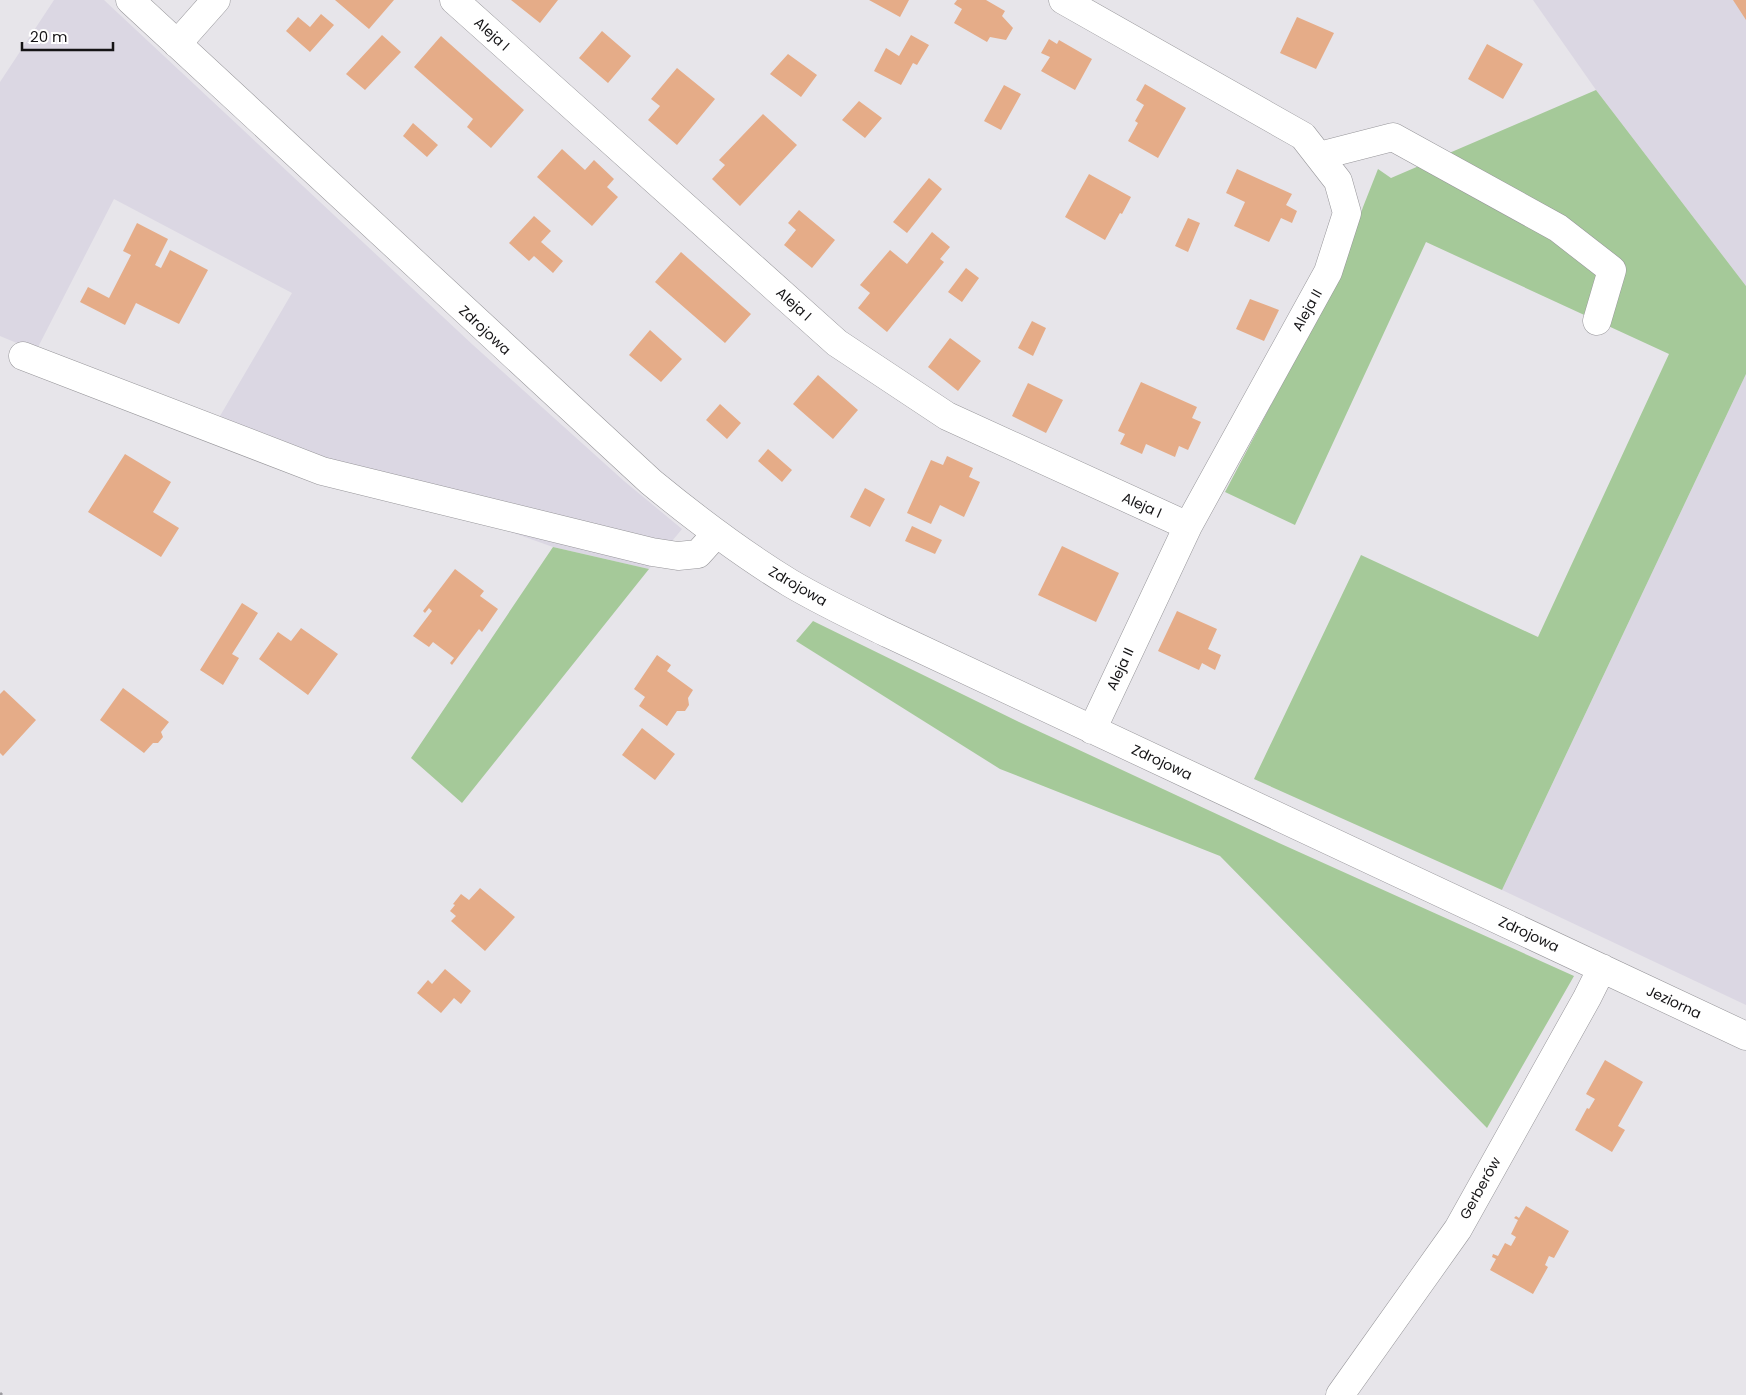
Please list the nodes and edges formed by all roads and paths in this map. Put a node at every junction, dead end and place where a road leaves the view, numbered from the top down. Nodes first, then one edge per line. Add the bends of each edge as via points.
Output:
1 (130, 0) edge
2 (216, 0) edge
3 (454, 0) edge
4 (1063, 0) edge
5 (177, 44) junction
6 (1319, 156) junction
7 (1597, 320) dead end
8 (23, 356) dead end
9 (1188, 526) junction
10 (716, 534) junction
11 (1092, 730) junction
12 (1602, 968) junction
13 (1746, 1036) edge
14 (1340, 1395) edge

1 - 5 street, Zdrojowa
2 - 5 street
3 - 9 street, Aleja I via 837,343 947,416
4 - 6 street, Aleja II via 1303,136
5 - 10 street, Zdrojowa via 651,482
6 - 7 street via 1393,137 1558,228 1612,270
6 - 9 street, Aleja II via 1338,180 1347,213 1328,272
8 - 10 street via 322,471 678,556 698,554
9 - 11 street, Aleja II
10 - 11 street, Zdrojowa via 829,604
11 - 12 street, Zdrojowa
12 - 13 street, Jeziorna
12 - 14 street, Gerberów via 1458,1229

